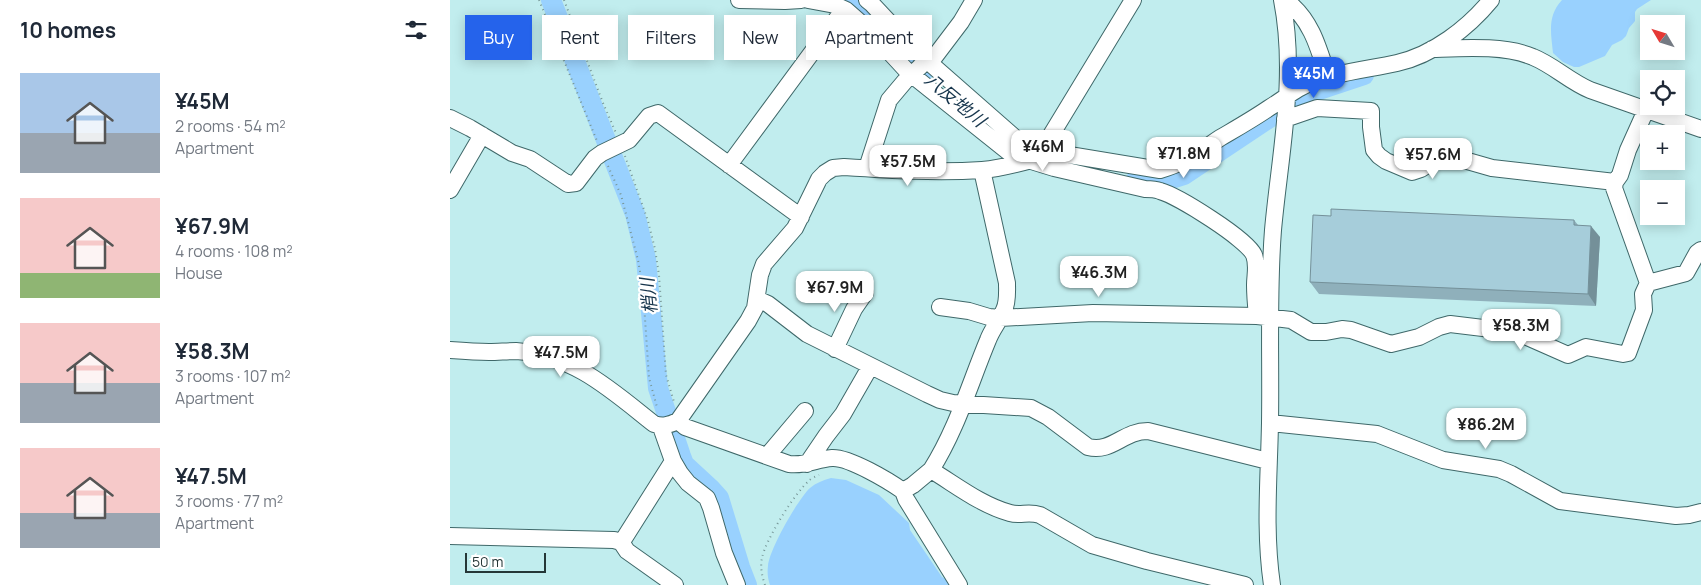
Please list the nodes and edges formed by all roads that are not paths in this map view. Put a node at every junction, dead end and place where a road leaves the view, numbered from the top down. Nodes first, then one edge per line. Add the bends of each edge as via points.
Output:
1 (739, 0) edge
2 (801, 0) edge
3 (808, 0) edge
4 (867, 0) edge
5 (974, 0) edge
6 (1133, 0) edge
7 (1284, 0) edge
8 (1491, 0) edge
9 (844, 9) junction
10 (1432, 49) junction
11 (928, 62) junction
12 (912, 75) junction
13 (1328, 78) junction
14 (1288, 97) junction
15 (1640, 108) edge
16 (1644, 115) edge
17 (1660, 115) edge
18 (450, 118) edge
19 (1285, 119) junction
20 (1701, 129) edge
21 (482, 135) junction
22 (1050, 151) junction
23 (1024, 161) junction
24 (729, 165) junction
25 (867, 168) junction
26 (982, 170) junction
27 (1615, 182) junction
28 (450, 190) edge
29 (801, 217) junction
30 (1701, 250) edge
31 (1648, 283) junction
32 (864, 293) dead end
33 (757, 299) junction
34 (940, 307) dead end
35 (1263, 317) junction
36 (1000, 318) junction
37 (835, 349) junction
38 (450, 350) edge
39 (870, 367) junction
40 (963, 404) junction
41 (806, 411) dead end
42 (1270, 422) junction
43 (668, 425) junction
44 (767, 456) junction
45 (673, 461) junction
46 (1268, 461) junction
47 (814, 469) junction
48 (931, 470) junction
49 (903, 491) junction
50 (1701, 512) edge
51 (450, 536) edge
52 (620, 542) junction
53 (675, 585) edge
54 (737, 585) edge
55 (959, 585) edge
56 (1245, 585) edge
57 (1272, 585) edge

1 - 2 street
3 - 9 street
4 - 11 street
5 - 11 street via 962,22
6 - 22 street
7 - 13 street via 1298,12 1312,33
7 - 14 street
8 - 10 street via 1462,28
9 - 12 street via 872,32
9 - 24 street
10 - 13 street via 1411,59
10 - 15 street via 1481,49 1525,54 1576,84
11 - 12 street
11 - 22 street via 1022,144
12 - 23 street
12 - 25 street via 889,100
13 - 14 street via 1306,85
14 - 19 street
14 - 22 street via 1191,158 1160,170
16 - 27 street
17 - 20 street
18 - 21 street
19 - 27 street via 1317,108 1371,111 1374,150 1379,156 1412,172 1440,157 1450,156 1492,168
19 - 35 street
21 - 24 street via 512,153 530,158 568,184 576,183 595,158 630,140 649,116 658,113
21 - 28 street
22 - 23 street
23 - 26 street
23 - 35 street via 1159,190 1210,218 1252,250 1255,286
24 - 29 street
25 - 26 street via 918,172
25 - 29 street via 833,168 824,173
26 - 36 street via 1007,283 1006,302
27 - 31 street via 1614,188
29 - 33 street via 764,264
30 - 31 street via 1686,273
31 - 35 street via 1643,294 1644,310 1628,352 1623,354 1586,347 1568,355 1516,332 1450,324 1391,344 1351,330 1311,332 1291,320
32 - 37 street
33 - 37 street
33 - 43 street via 748,321
34 - 36 street
35 - 36 street via 1093,313
35 - 42 street
36 - 40 street
37 - 39 street
38 - 43 street via 516,351 565,363 594,377 654,424
39 - 40 street via 940,400
39 - 47 street via 843,414 826,436
40 - 46 street via 1031,408 1095,448 1110,445 1131,433 1148,431
40 - 48 street
41 - 44 street
42 - 46 street
42 - 50 street via 1366,431 1444,460 1499,469 1560,501 1676,516
43 - 44 street via 685,427
43 - 45 street
44 - 47 street
45 - 52 street
45 - 54 street via 688,483 707,498
46 - 57 street via 1266,527
47 - 49 street via 831,458 840,459
48 - 49 street
48 - 56 street via 977,499 1008,513 1040,515 1092,545
49 - 55 street
51 - 52 street
52 - 53 street via 627,552

